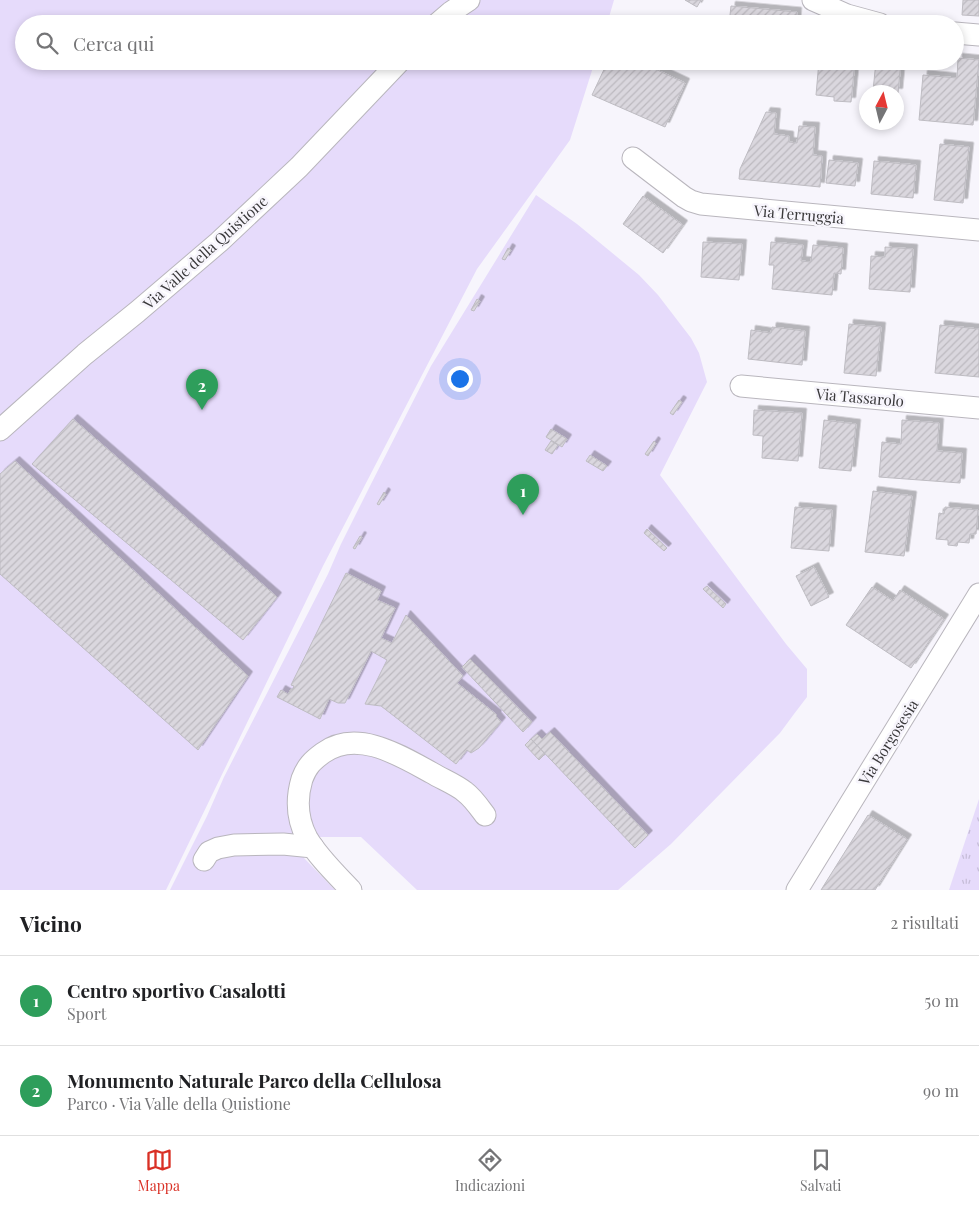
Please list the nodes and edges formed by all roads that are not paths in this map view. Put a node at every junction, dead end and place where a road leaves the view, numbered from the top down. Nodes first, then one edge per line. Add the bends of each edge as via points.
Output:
1 (469, 0) edge
2 (813, 0) edge
3 (448, 15) edge
4 (847, 15) edge
5 (964, 34) edge
6 (979, 35) edge
7 (391, 70) edge
8 (633, 158) dead end
9 (979, 230) edge
10 (741, 386) dead end
11 (979, 408) edge
12 (0, 430) edge
13 (979, 594) edge
14 (485, 815) dead end
15 (313, 846) junction
16 (204, 860) dead end
17 (351, 890) edge
18 (797, 890) edge

1 - 3 street
2 - 4 street
5 - 6 street
7 - 12 street, Via Valle della Quistione via 299,167 219,242
8 - 9 street, Via Terruggia via 684,197 701,204
10 - 11 street, Via Tassarolo
13 - 18 street, Via Borgosesia
14 - 15 street via 465,791 389,750 373,745 346,744 322,754 308,765 304,774 298,812
15 - 16 street via 234,845 209,852
15 - 17 street

